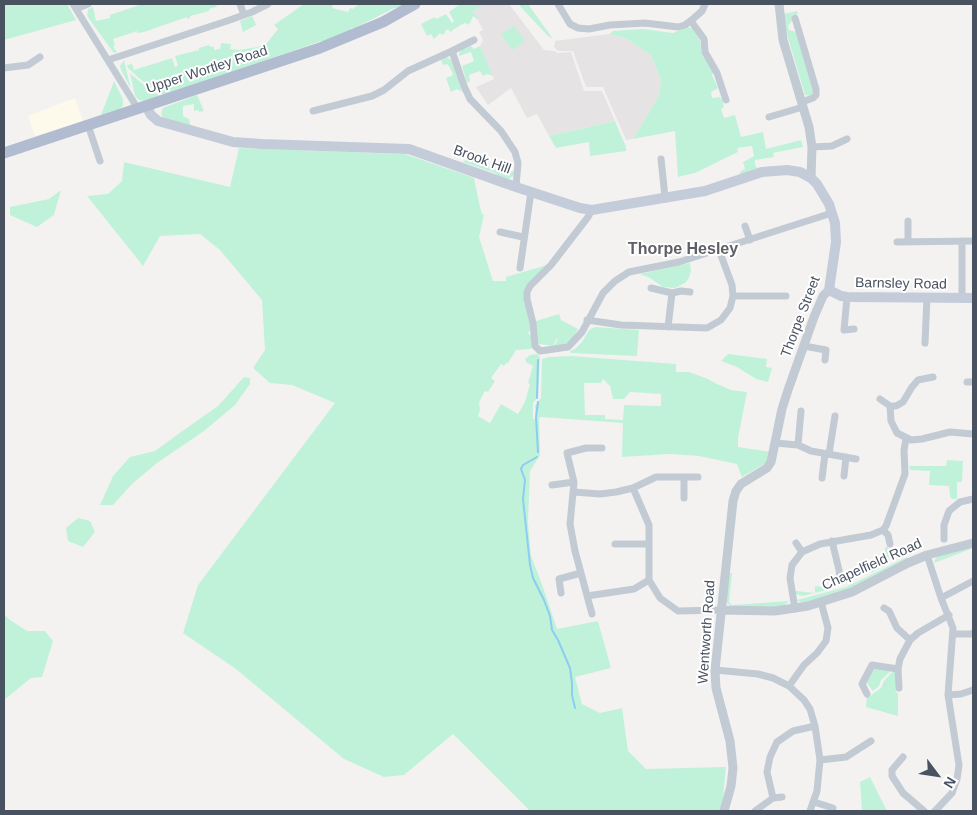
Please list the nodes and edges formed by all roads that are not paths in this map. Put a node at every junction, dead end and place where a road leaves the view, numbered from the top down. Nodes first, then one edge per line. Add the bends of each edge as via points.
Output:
1 (88, 4) edge
2 (240, 4) edge
3 (268, 4) edge
4 (415, 4) edge
5 (558, 4) edge
6 (705, 4) edge
7 (779, 4) edge
8 (74, 7) edge
9 (244, 15) junction
10 (795, 18) dead end
11 (691, 21) junction
12 (474, 40) dead end
13 (452, 50) junction
14 (40, 57) dead end
15 (108, 60) junction
16 (4, 68) edge
17 (726, 100) dead end
18 (803, 104) junction
19 (142, 108) junction
20 (313, 111) dead end
21 (769, 117) dead end
22 (88, 125) junction
23 (847, 139) dead end
24 (812, 147) junction
25 (4, 151) edge
26 (661, 159) dead end
27 (100, 161) dead end
28 (811, 178) junction
29 (516, 187) junction
30 (531, 192) junction
31 (665, 197) junction
32 (592, 210) junction
33 (832, 213) junction
34 (908, 221) dead end
35 (745, 226) dead end
36 (500, 232) dead end
37 (523, 237) junction
38 (750, 240) junction
39 (962, 241) junction
40 (973, 241) edge
41 (897, 242) dead end
42 (908, 242) junction
43 (719, 250) junction
44 (520, 268) dead end
45 (651, 288) dead end
46 (829, 290) junction
47 (690, 292) dead end
48 (672, 293) junction
49 (733, 296) junction
50 (786, 296) dead end
51 (847, 296) junction
52 (927, 297) junction
53 (962, 298) junction
54 (973, 298) edge
55 (588, 320) junction
56 (668, 327) junction
57 (854, 330) dead end
58 (925, 343) dead end
59 (804, 346) junction
60 (824, 360) dead end
61 (933, 377) dead end
62 (880, 399) dead end
63 (890, 406) junction
64 (801, 411) dead end
65 (835, 416) dead end
66 (973, 434) edge
67 (906, 439) junction
68 (775, 443) junction
69 (798, 445) junction
70 (602, 448) dead end
71 (827, 454) junction
72 (846, 457) junction
73 (856, 459) dead end
74 (766, 468) joint
75 (844, 476) dead end
76 (698, 477) dead end
77 (684, 478) junction
78 (822, 478) dead end
79 (574, 482) junction
80 (552, 485) dead end
81 (633, 488) junction
82 (574, 492) junction
83 (684, 498) dead end
84 (973, 499) edge
85 (883, 530) junction
86 (944, 539) dead end
87 (832, 541) junction
88 (796, 543) dead end
89 (973, 543) edge
90 (614, 544) dead end
91 (649, 544) junction
92 (890, 544) dead end
93 (802, 552) junction
94 (927, 555) junction
95 (581, 573) junction
96 (649, 580) junction
97 (840, 580) dead end
98 (973, 581) edge
99 (561, 593) dead end
100 (587, 596) junction
101 (940, 598) junction
102 (821, 602) junction
103 (884, 608) dead end
104 (795, 609) junction
105 (720, 610) junction
106 (592, 614) dead end
107 (949, 615) junction
108 (973, 633) edge
109 (953, 634) junction
110 (910, 640) junction
111 (898, 669) junction
112 (715, 670) junction
113 (789, 686) junction
114 (899, 688) dead end
115 (973, 690) edge
116 (867, 694) dead end
117 (948, 695) junction
118 (815, 726) junction
119 (871, 741) dead end
120 (903, 757) dead end
121 (820, 760) junction
122 (782, 797) dead end
123 (773, 798) junction
124 (814, 802) junction
125 (833, 808) dead end
126 (724, 811) edge
127 (755, 811) edge
128 (810, 811) edge
129 (924, 811) edge
130 (935, 811) edge

1 - 8 street
2 - 9 street
3 - 9 street
4 - 19 main road, Upper Wortley Road via 383,22 320,48
5 - 11 street via 567,20 582,29 645,23 678,27
6 - 11 street
7 - 18 street via 783,40
8 - 15 street
9 - 15 street
10 - 18 street via 817,92
11 - 17 street via 704,39 706,52
12 - 13 street
13 - 20 street via 408,71 372,96
13 - 29 street via 470,99 501,131 515,152 518,163
14 - 16 street via 28,64
15 - 19 street
18 - 21 street
18 - 24 street
19 - 22 main road, Upper Wortley Road
19 - 29 main road, Brook Hill via 158,121 232,142 409,149
22 - 25 main road, Upper Wortley Road
22 - 27 street
23 - 24 street via 832,146
24 - 28 street
26 - 31 street
28 - 31 main road, Brook Hill via 786,170 762,172 705,191
28 - 33 main road, Thorpe Street
29 - 30 main road, Brook Hill
30 - 32 main road, Brook Hill
30 - 37 street
31 - 32 main road, Brook Hill
32 - 55 street via 527,292 535,346 540,352 568,347
33 - 38 street
33 - 46 main road, Thorpe Street via 836,242
34 - 42 street
35 - 38 street
36 - 37 street
37 - 44 street
38 - 43 street
39 - 40 street
39 - 42 street
39 - 53 street
41 - 42 street
43 - 49 street
43 - 55 street via 629,272 603,294
45 - 48 street
46 - 51 main road, Barnsley Road
46 - 59 street, Thorpe Street via 823,296
47 - 48 street
48 - 56 street
49 - 50 street
49 - 56 street via 730,308 721,320 707,328
51 - 52 main road, Barnsley Road
51 - 57 street via 844,330
52 - 53 main road, Barnsley Road
52 - 58 street
53 - 54 main road, Barnsley Road
55 - 56 street
59 - 60 street via 826,350
59 - 68 street, Thorpe Street via 782,409
61 - 63 street via 918,380 903,402
62 - 63 street
63 - 67 street via 893,427
64 - 69 street
65 - 71 street
66 - 67 street via 950,432 916,440
67 - 85 street via 905,474 889,522
68 - 69 street
68 - 74 street, Thorpe Street via 772,462
69 - 71 street
70 - 79 street via 567,453
71 - 72 street
71 - 78 street
72 - 73 street
72 - 75 street
74 - 105 street, Wentworth Road via 746,479 736,491
76 - 77 street
77 - 81 street via 656,477
77 - 83 street
79 - 80 street
79 - 82 street
81 - 82 street via 600,494
81 - 91 street via 649,525
82 - 95 street via 570,524
84 - 86 street via 960,502 950,511 944,522
85 - 87 street
85 - 92 street
87 - 93 street
87 - 97 street
88 - 93 street
89 - 94 street, Chapelfield Road
90 - 91 street
91 - 96 street
93 - 104 street via 792,565 790,578
94 - 101 street
94 - 102 street, Chapelfield Road via 852,592
95 - 99 street via 559,579
95 - 100 street
96 - 100 street via 634,589
96 - 105 street via 660,598 678,611
98 - 101 street
100 - 106 street
101 - 107 street
102 - 104 street, Chapelfield Road
102 - 113 street via 828,628 826,641
103 - 110 street via 889,611 896,628
104 - 105 street, Chapelfield Road
105 - 112 street, Wentworth Road
107 - 109 street
107 - 110 street
108 - 109 street
109 - 117 street
110 - 111 street
111 - 114 street
111 - 116 street via 872,664 862,684
112 - 113 street via 758,674
112 - 126 street, Wentworth Road via 716,688 730,741 732,768
113 - 118 street via 810,709
115 - 117 street
117 - 130 street via 959,772 952,793
118 - 121 street
118 - 123 street via 793,731 772,749 767,772
119 - 121 street via 846,757
120 - 129 street via 891,773 902,793
121 - 124 street
122 - 123 street
123 - 127 street
124 - 125 street
124 - 128 street

